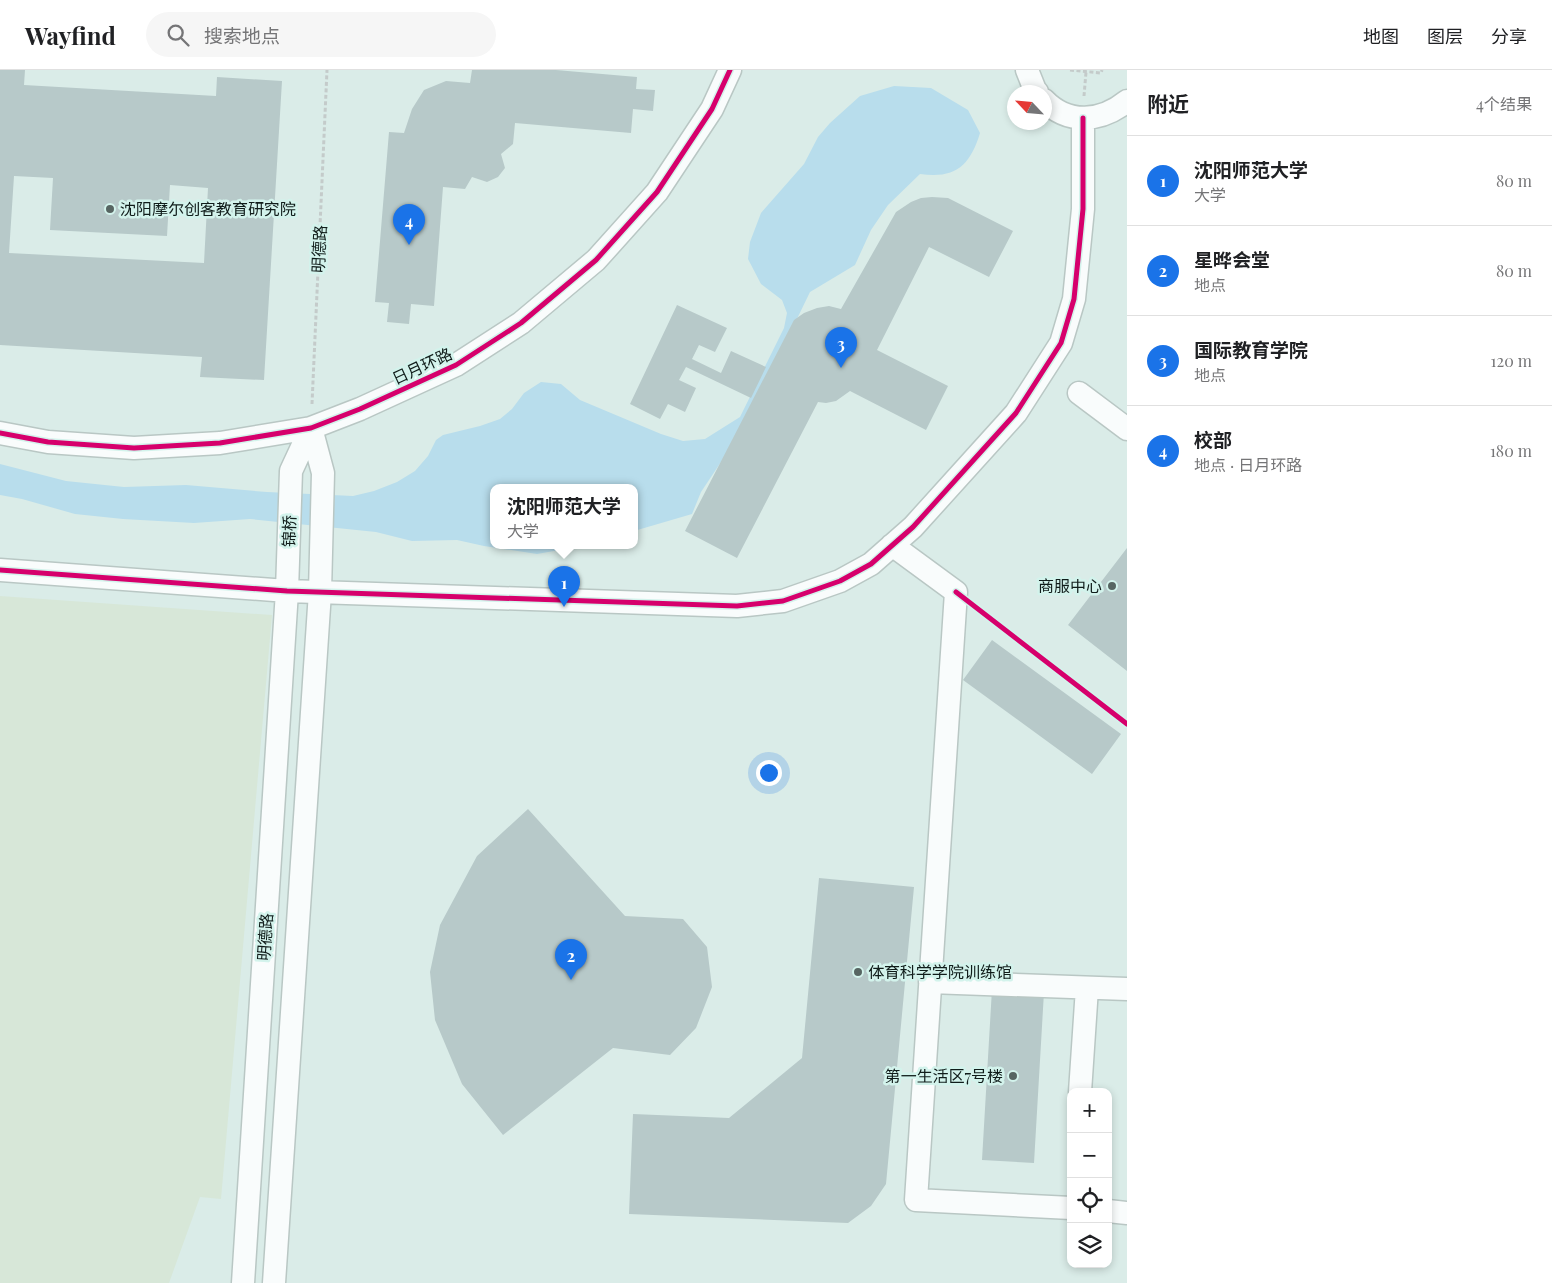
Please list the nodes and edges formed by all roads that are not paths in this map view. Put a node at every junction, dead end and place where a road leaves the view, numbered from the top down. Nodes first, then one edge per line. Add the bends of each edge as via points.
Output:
1 (730, 70) edge
2 (1027, 70) edge
3 (1033, 85) edge
4 (1127, 102) edge
5 (1052, 107) edge
6 (1082, 118) junction
7 (1078, 393) dead end
8 (311, 428) junction
9 (1127, 429) edge
10 (0, 433) edge
11 (892, 546) junction
12 (0, 570) edge
13 (287, 592) junction
14 (320, 592) junction
15 (930, 982) junction
16 (1087, 988) junction
17 (1127, 990) edge
18 (1080, 1088) edge
19 (1067, 1208) edge
20 (1112, 1211) edge
21 (1127, 1213) edge
22 (242, 1283) edge
23 (274, 1283) edge

1 - 8 street, 日月环路 via 712,109 657,192 596,260 521,323 456,365
2 - 3 street
4 - 6 street via 1098,117
5 - 6 street
6 - 11 street via 1083,209 1074,299 1061,343 1016,413
7 - 9 street
8 - 10 street, 日月环路 via 220,443 134,448 48,442
8 - 13 street, 锦桥 via 292,471
8 - 14 street, 锦桥 via 323,473
11 - 14 street via 871,564 840,582 783,601 737,606
11 - 15 street via 956,592
12 - 13 street
13 - 14 street
13 - 22 street, 明德路
14 - 23 street, 明德路
15 - 16 street
15 - 19 street via 916,1200
16 - 17 street
16 - 18 street
20 - 21 street

